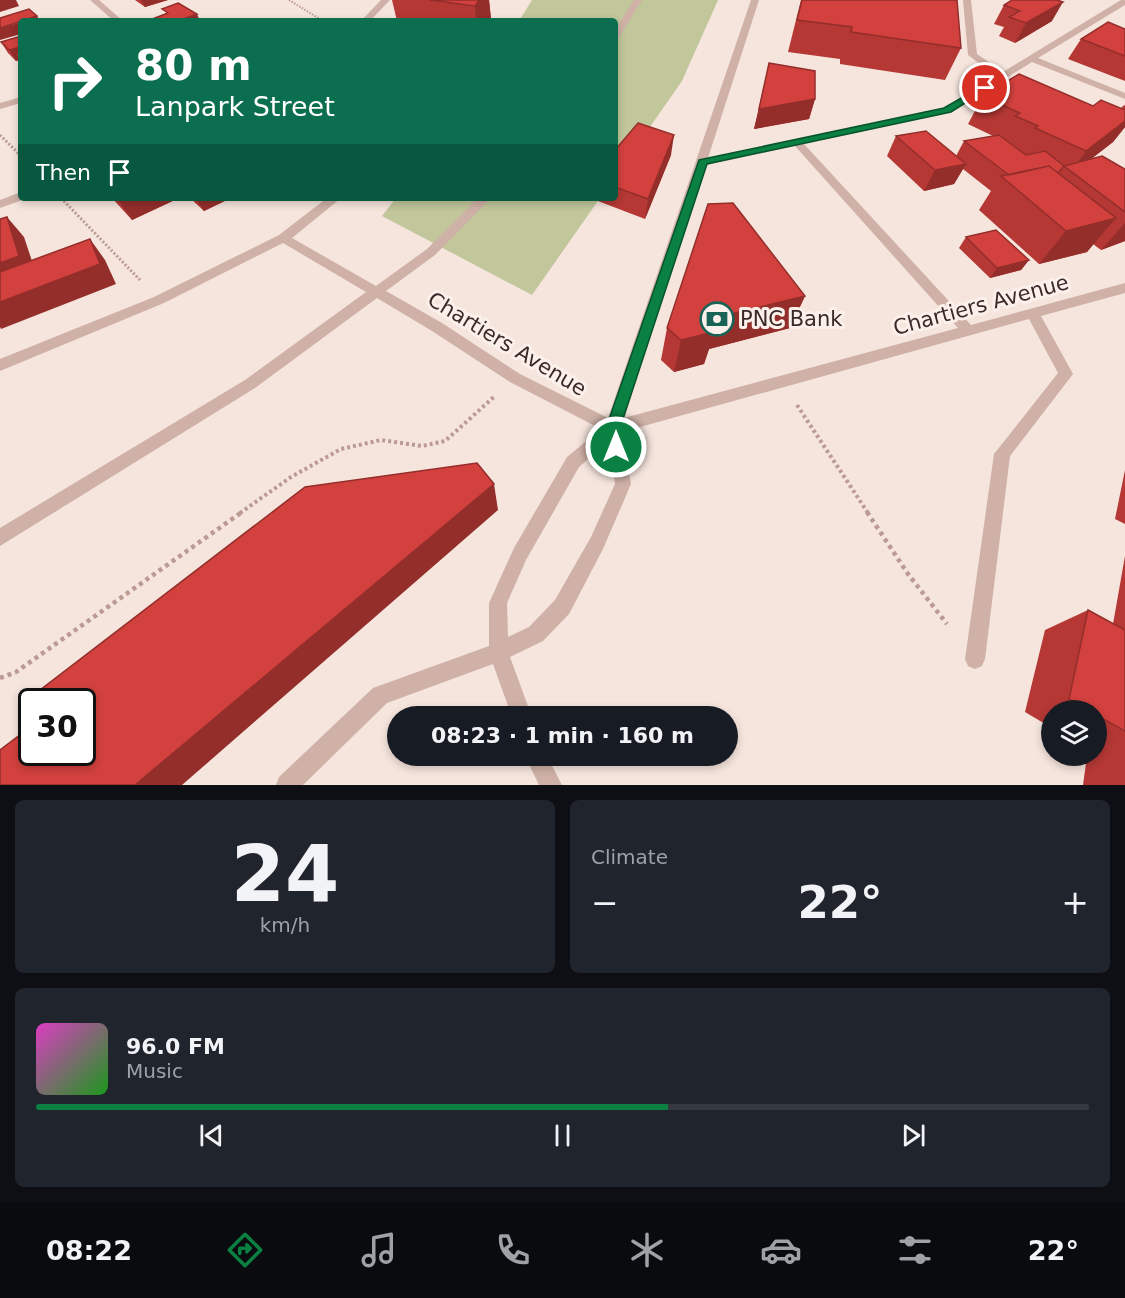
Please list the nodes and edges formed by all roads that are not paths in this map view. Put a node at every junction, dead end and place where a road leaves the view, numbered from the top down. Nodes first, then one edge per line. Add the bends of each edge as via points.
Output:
1 (94, 0) edge
2 (387, 0) edge
3 (638, 0) edge
4 (755, 0) edge
5 (967, 0) edge
6 (1125, 1) edge
7 (115, 18) edge
8 (367, 18) edge
9 (618, 32) edge
10 (1033, 59) junction
11 (1004, 77) junction
12 (1125, 96) edge
13 (18, 101) edge
14 (0, 106) edge
15 (797, 142) junction
16 (703, 162) junction
17 (18, 197) edge
18 (331, 201) edge
19 (482, 201) edge
20 (0, 204) edge
21 (283, 238) junction
22 (1125, 288) edge
23 (1032, 313) junction
24 (968, 330) junction
25 (0, 365) edge
26 (613, 428) junction
27 (0, 538) edge
28 (499, 652) junction
29 (975, 660) road end
30 (518, 706) edge
31 (541, 766) edge
32 (287, 785) edge
33 (551, 785) edge

1 - 7 street
2 - 8 street
3 - 9 street
4 - 16 street
5 - 11 street via 973,55
6 - 10 street
10 - 11 street
10 - 12 street
11 - 15 street via 947,110
13 - 14 street
15 - 16 street
15 - 24 street
16 - 26 street
17 - 20 street
18 - 21 street
19 - 27 street via 431,252 250,384
21 - 25 street via 159,300
21 - 26 street, Chartiers Avenue via 437,327 515,378
22 - 23 street, Chartiers Avenue
23 - 24 street, Chartiers Avenue
23 - 29 street via 1066,374 1002,454
24 - 26 street, Chartiers Avenue
26 - 28 street via 573,462 520,554 498,603
26 - 28 street via 623,484 597,543 562,607 536,634
28 - 30 street
28 - 32 street via 380,695
31 - 33 street

